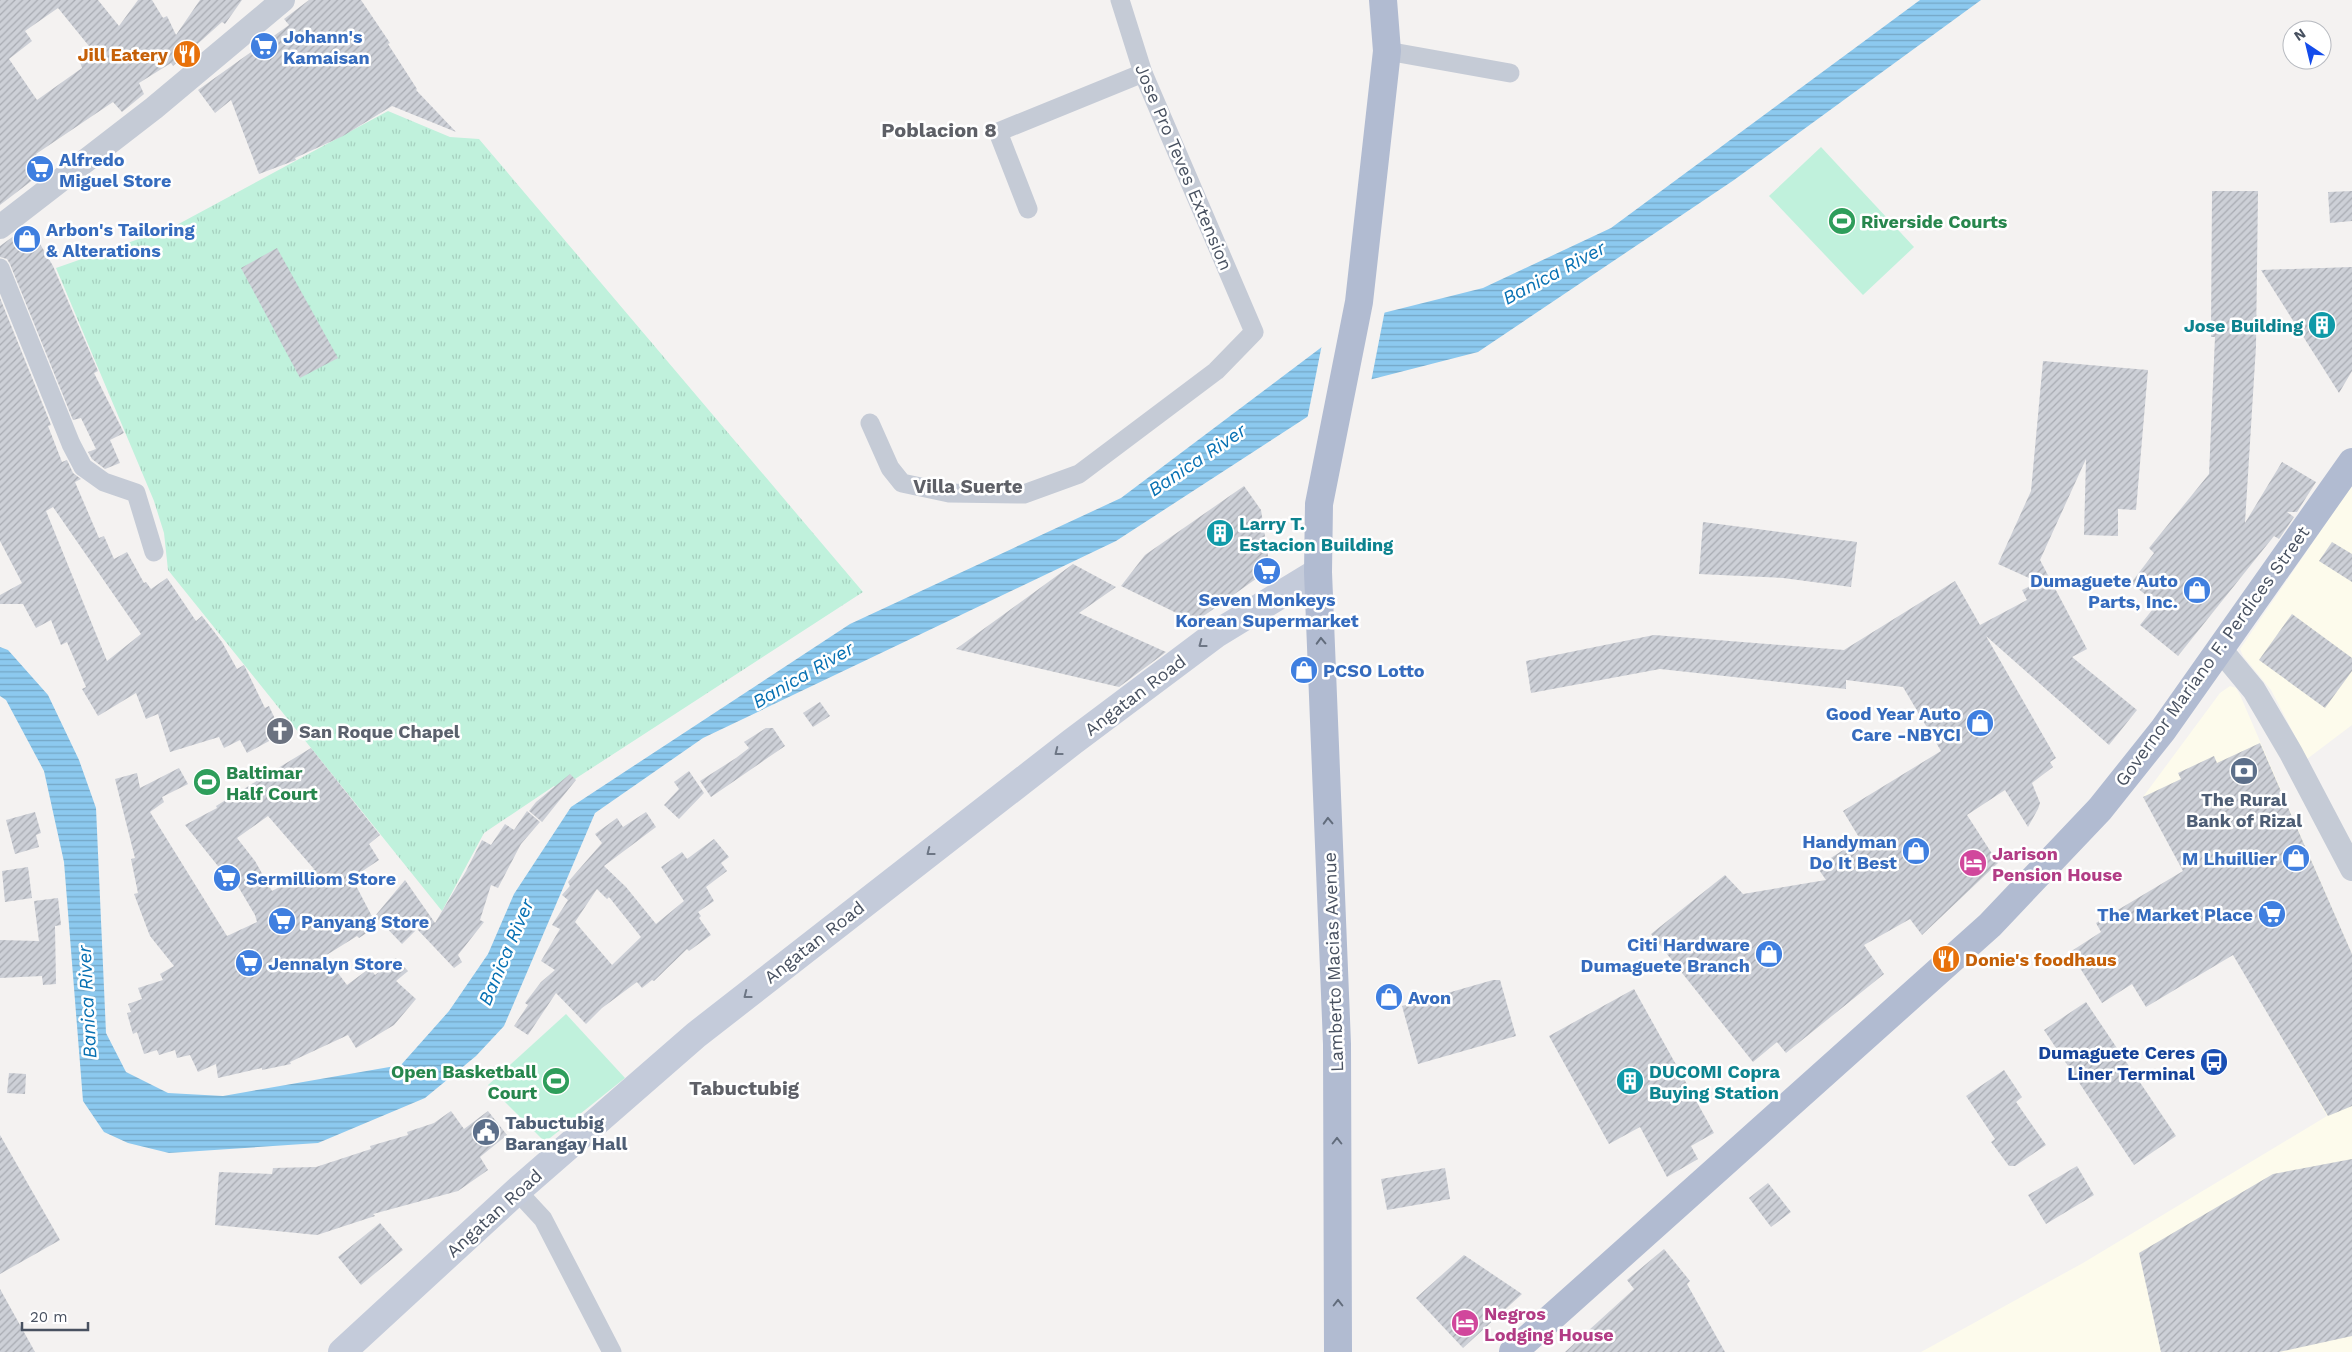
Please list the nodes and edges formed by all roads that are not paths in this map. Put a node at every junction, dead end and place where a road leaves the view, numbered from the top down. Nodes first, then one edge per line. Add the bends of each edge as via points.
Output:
1 (283, 0) edge
2 (1120, 0) edge
3 (1383, 0) edge
4 (1387, 51) junction
5 (1142, 73) junction
6 (1510, 73) dead end
7 (1028, 209) dead end
8 (0, 227) edge
9 (0, 268) edge
10 (870, 423) dead end
11 (2352, 462) edge
12 (154, 552) dead end
13 (1318, 572) junction
14 (2220, 649) junction
15 (2352, 869) edge
16 (517, 1191) junction
17 (342, 1352) edge
18 (612, 1352) edge
19 (1338, 1352) edge
20 (1513, 1352) edge

1 - 8 street via 154,108
2 - 5 street, Jose Pro Teves Extension
3 - 4 main road, Lamberto Macias Avenue
4 - 6 street
4 - 13 main road, Lamberto Macias Avenue via 1359,302 1319,504
5 - 7 street via 998,132
5 - 10 street, Jose Pro Teves Extension via 1254,332 1216,371 1079,474 1024,494 949,493 902,483 890,468
9 - 12 street via 83,467 104,482 136,493
11 - 14 main road, Governor Mariano F. Perdices Street
13 -> 16 main road, Angatan Road via 1216,634 1072,742 696,1035
19 -> 13 main road, Lamberto Macias Avenue via 1337,1044
14 - 15 street via 2254,690
14 - 20 main road, Governor Mariano F. Perdices Street via 2163,730 2100,809 1990,925
16 - 17 main road, Angatan Road
16 - 18 street via 544,1219

